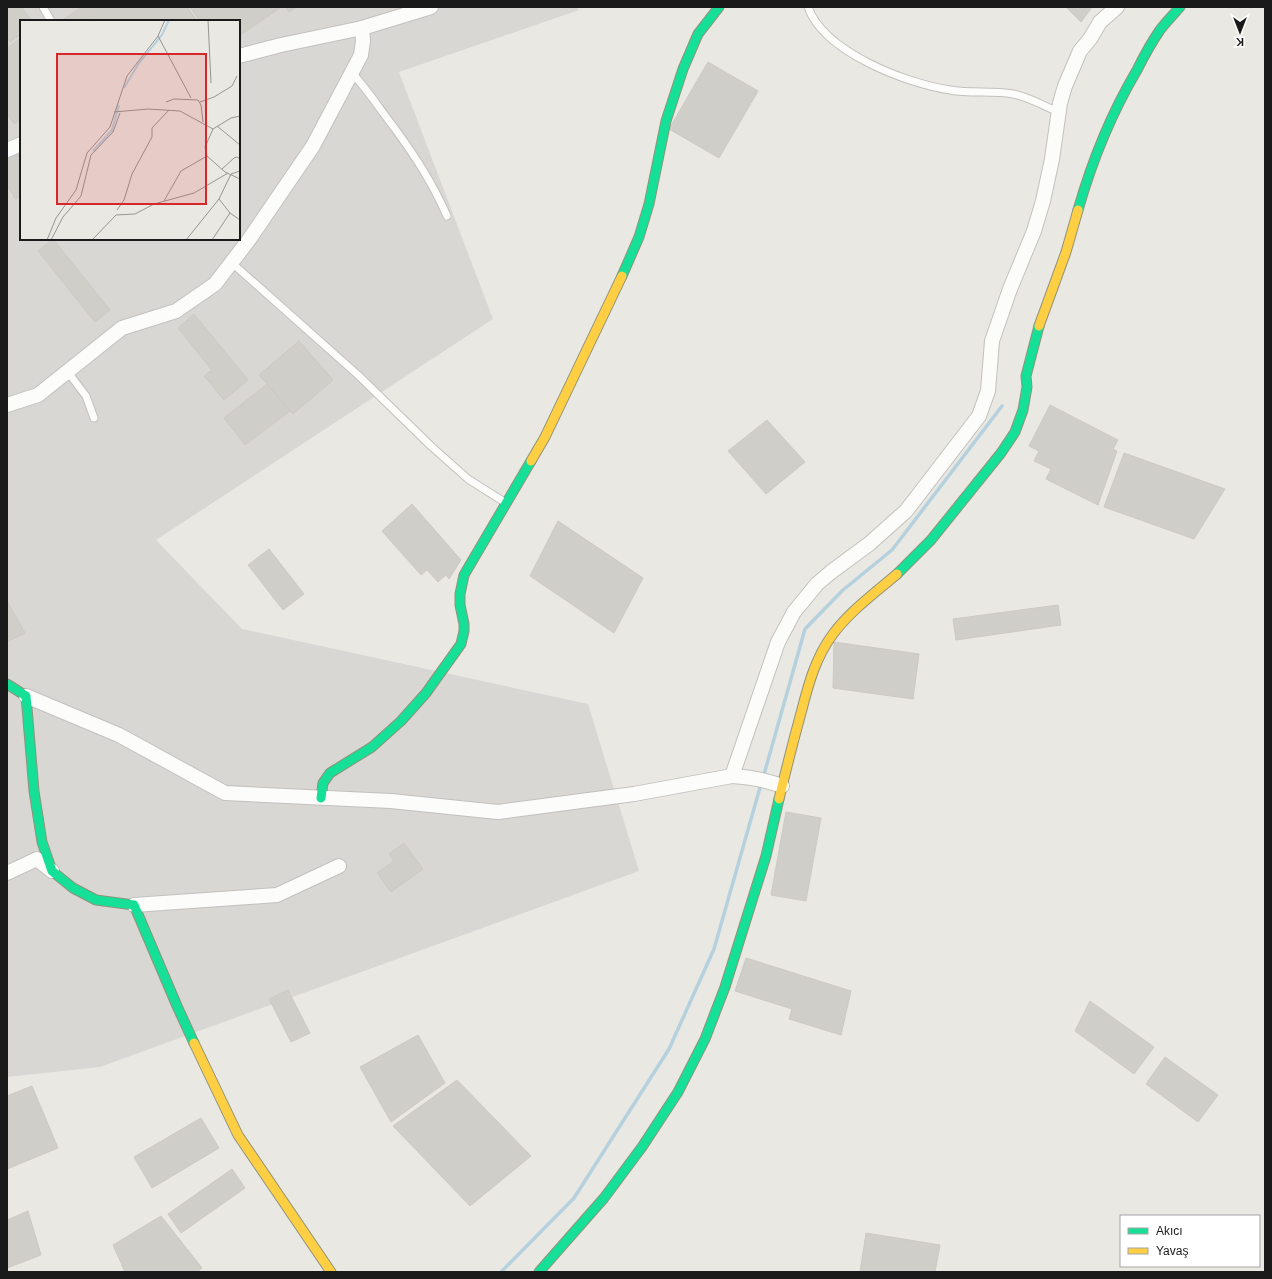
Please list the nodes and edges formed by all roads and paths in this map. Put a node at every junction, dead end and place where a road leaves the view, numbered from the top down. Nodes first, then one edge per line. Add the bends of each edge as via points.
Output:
1 (44, 7) edge
2 (431, 7) edge
3 (719, 7) edge
4 (808, 7) edge
5 (1116, 7) edge
6 (1180, 7) edge
7 (50, 20) edge
8 (362, 28) junction
9 (240, 56) edge
10 (352, 73) junction
11 (1058, 112) junction
12 (20, 144) edge
13 (7, 150) edge
14 (448, 216) dead end
15 (232, 263) junction
16 (68, 371) junction
17 (7, 405) edge
18 (94, 418) dead end
19 (506, 503) junction
20 (7, 684) edge
21 (26, 696) junction
22 (738, 777) junction
23 (777, 784) junction
24 (321, 798) junction
25 (339, 866) dead end
26 (52, 871) junction
27 (7, 873) edge
28 (134, 905) junction
29 (331, 1272) edge
30 (539, 1272) edge

1 - 7 lane
2 - 8 street
3 - 19 street via 698,34 683,69 666,121 649,204 637,243 545,437
4 - 11 lane via 818,26 833,41 896,75 949,90 1013,94
5 - 11 street via 1100,22 1080,51 1065,86
6 - 23 street via 1152,44 1120,99 1101,142 1066,252 1036,334 1026,376 1024,410 1015,432 931,540 833,634 813,670
8 - 9 street
8 - 10 street via 361,55
10 - 14 lane via 364,85 418,159
10 - 15 street via 312,146
11 - 22 street via 1043,201 992,341 988,391 979,416 906,511 869,544 817,584 794,612 778,642
12 - 13 street
15 - 16 street via 215,284 197,298 176,311 122,328
15 - 19 lane via 358,375 468,479
16 - 17 street via 38,395
16 - 18 lane via 86,396
19 - 24 street via 464,575 460,594 464,624 461,644 401,722 372,747 330,773 323,783
20 - 21 street
21 - 24 street via 119,735 225,793
21 - 26 street via 34,791 42,842
22 - 23 street
22 - 24 street via 498,812 391,801
23 - 30 street via 766,856 716,1013 693,1064 660,1120 604,1198
25 - 28 street via 277,895
26 - 27 street via 37,859
26 - 28 street via 73,888 96,900
28 - 29 street via 177,1006 238,1135

